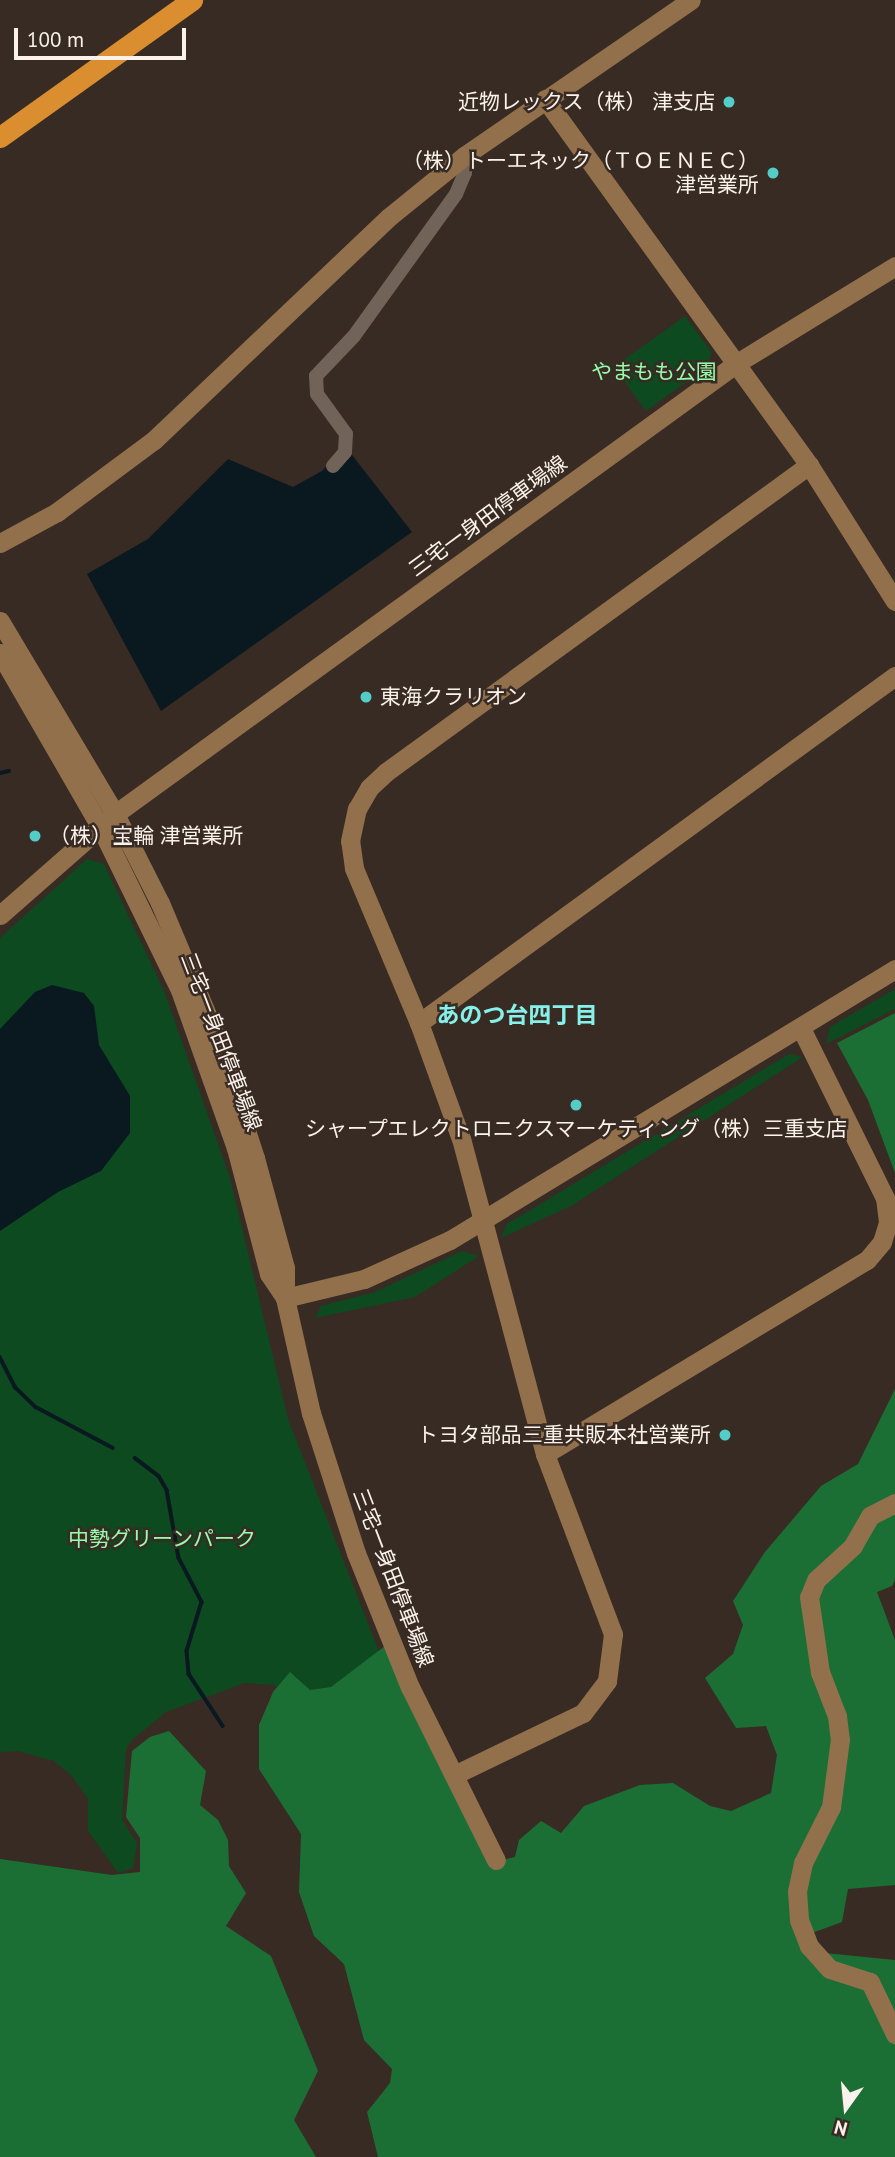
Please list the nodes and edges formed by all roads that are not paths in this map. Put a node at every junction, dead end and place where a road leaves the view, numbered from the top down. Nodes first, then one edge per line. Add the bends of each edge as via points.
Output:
1 (192, 0) edge
2 (691, 0) edge
3 (545, 99) junction
4 (0, 137) edge
5 (464, 156) junction
6 (895, 266) edge
7 (737, 363) junction
8 (809, 465) junction
9 (333, 466) dead end
10 (0, 543) edge
11 (895, 601) edge
12 (0, 621) edge
13 (0, 653) edge
14 (895, 676) edge
15 (108, 820) junction
16 (0, 915) edge
17 (895, 970) edge
18 (419, 1023) junction
19 (801, 1027) junction
20 (482, 1220) junction
21 (285, 1298) junction
22 (545, 1454) junction
23 (895, 1503) edge
24 (454, 1775) junction
25 (496, 1860) dead end
26 (895, 2034) edge

1 - 4 highway
2 - 3 street
3 - 5 street
3 - 7 street
5 - 9 street via 465,173 456,194 354,336 316,376 317,394 346,434 345,452
5 - 10 street via 388,217 154,440 57,512
6 - 7 street, 三宅一身田停車場線
7 - 8 street
7 - 15 street, 三宅一身田停車場線
8 - 11 street
8 - 18 street via 369,788 353,821 351,859
12 - 15 street
13 - 15 street
14 - 18 street
15 - 16 street
15 - 21 street, 三宅一身田停車場線 via 180,990 236,1148 269,1273
17 - 19 street
18 - 20 street via 461,1139
19 - 20 street
19 - 22 street via 885,1198 888,1222 882,1242 867,1260
20 - 21 street via 393,1268 338,1287
20 - 22 street
21 - 24 street, 三宅一身田停車場線 via 312,1413 356,1553 410,1687
22 - 24 street via 612,1626 610,1671 596,1699 575,1719
23 - 26 street via 870,1516 853,1546 816,1580 809,1597 820,1672 837,1716 840,1739 831,1807 803,1863 797,1891 801,1928 809,1946 830,1969 870,1982
24 - 25 street, 三宅一身田停車場線

